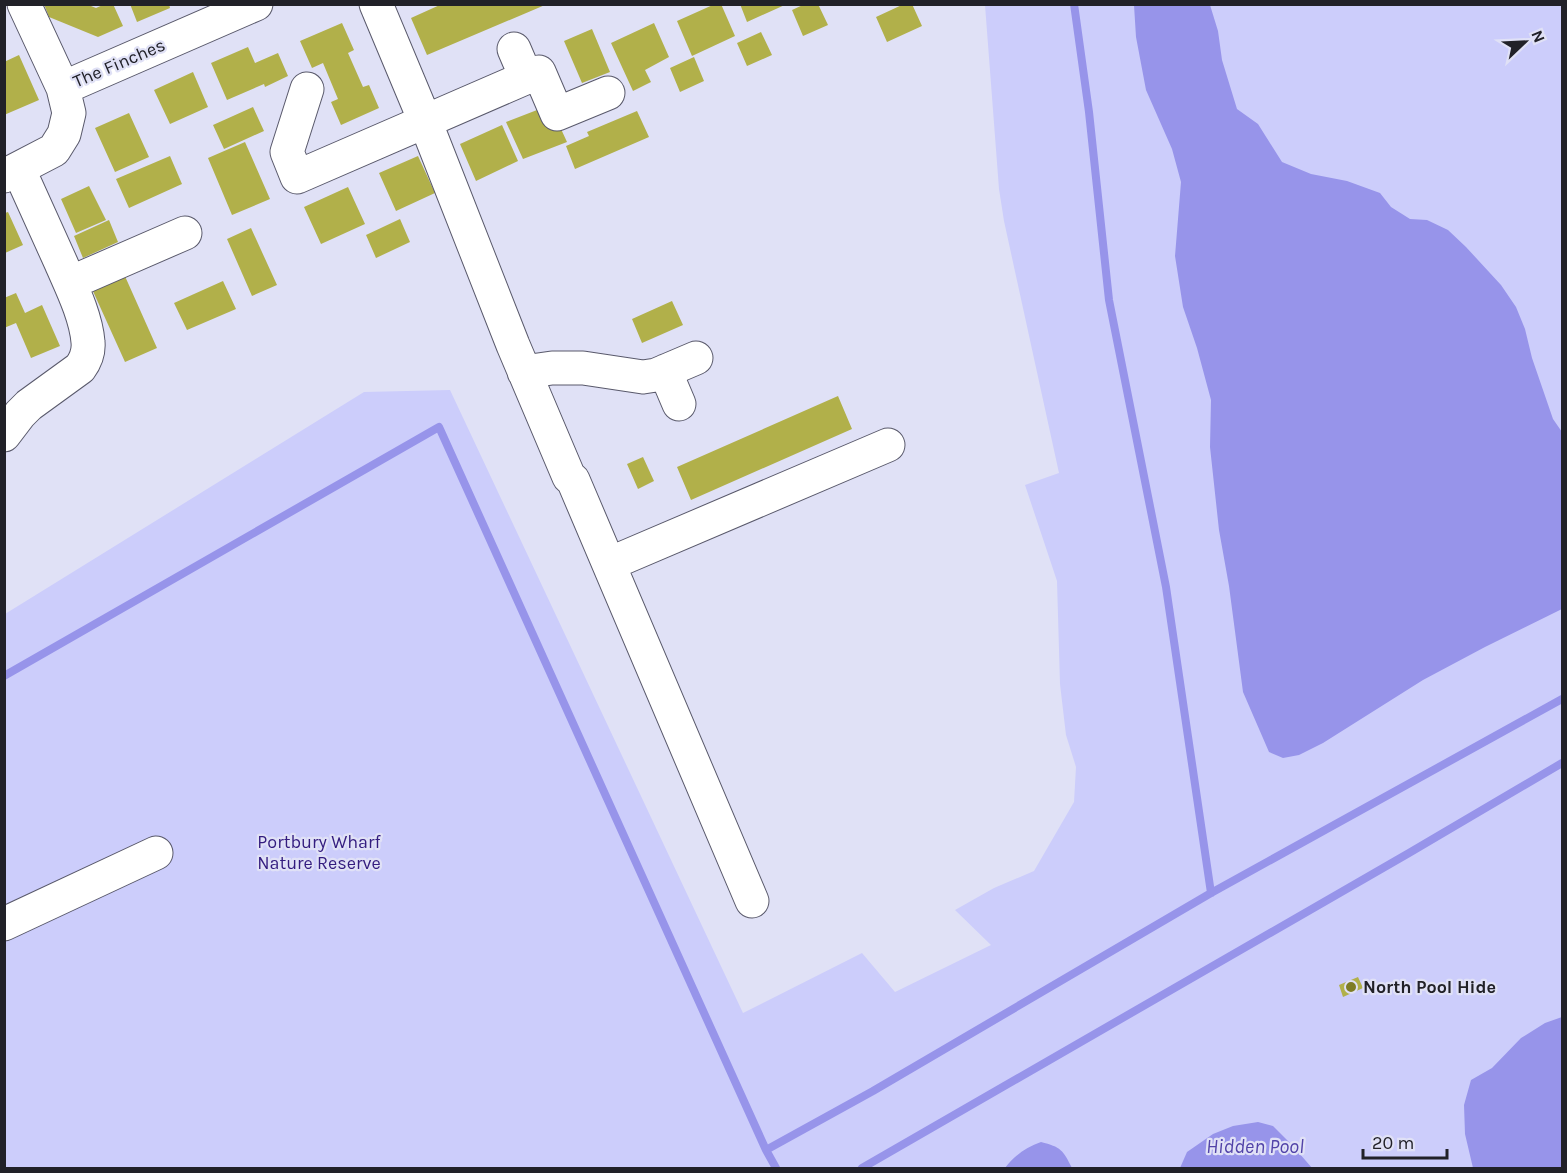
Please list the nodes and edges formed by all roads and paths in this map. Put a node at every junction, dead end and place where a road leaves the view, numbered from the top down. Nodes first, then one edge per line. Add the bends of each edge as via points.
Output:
1 (24, 4) edge
2 (256, 4) edge
3 (376, 4) edge
4 (63, 88) junction
5 (307, 89) dead end
6 (608, 93) dead end
7 (425, 121) junction
8 (12, 173) edge
9 (185, 233) dead end
10 (70, 283) junction
11 (696, 358) dead end
12 (524, 372) junction
13 (665, 372) junction
14 (679, 404) dead end
15 (4, 435) edge
16 (888, 445) dead end
17 (609, 564) junction
18 (156, 853) dead end
19 (752, 901) dead end
20 (4, 924) edge

1 - 4 street
2 - 4 street, The Finches
3 - 7 street
4 - 8 street, The Finches via 69,113 64,134 54,150
5 - 7 street via 287,153 297,177
6 - 7 street via 557,114 539,72 520,63
7 - 12 street
8 - 10 street
9 - 10 street
10 - 15 street via 88,341 86,360 29,405
11 - 13 street
12 - 13 street via 583,369 642,377
12 - 17 street
13 - 14 street
16 - 17 street
17 - 19 street
18 - 20 street

